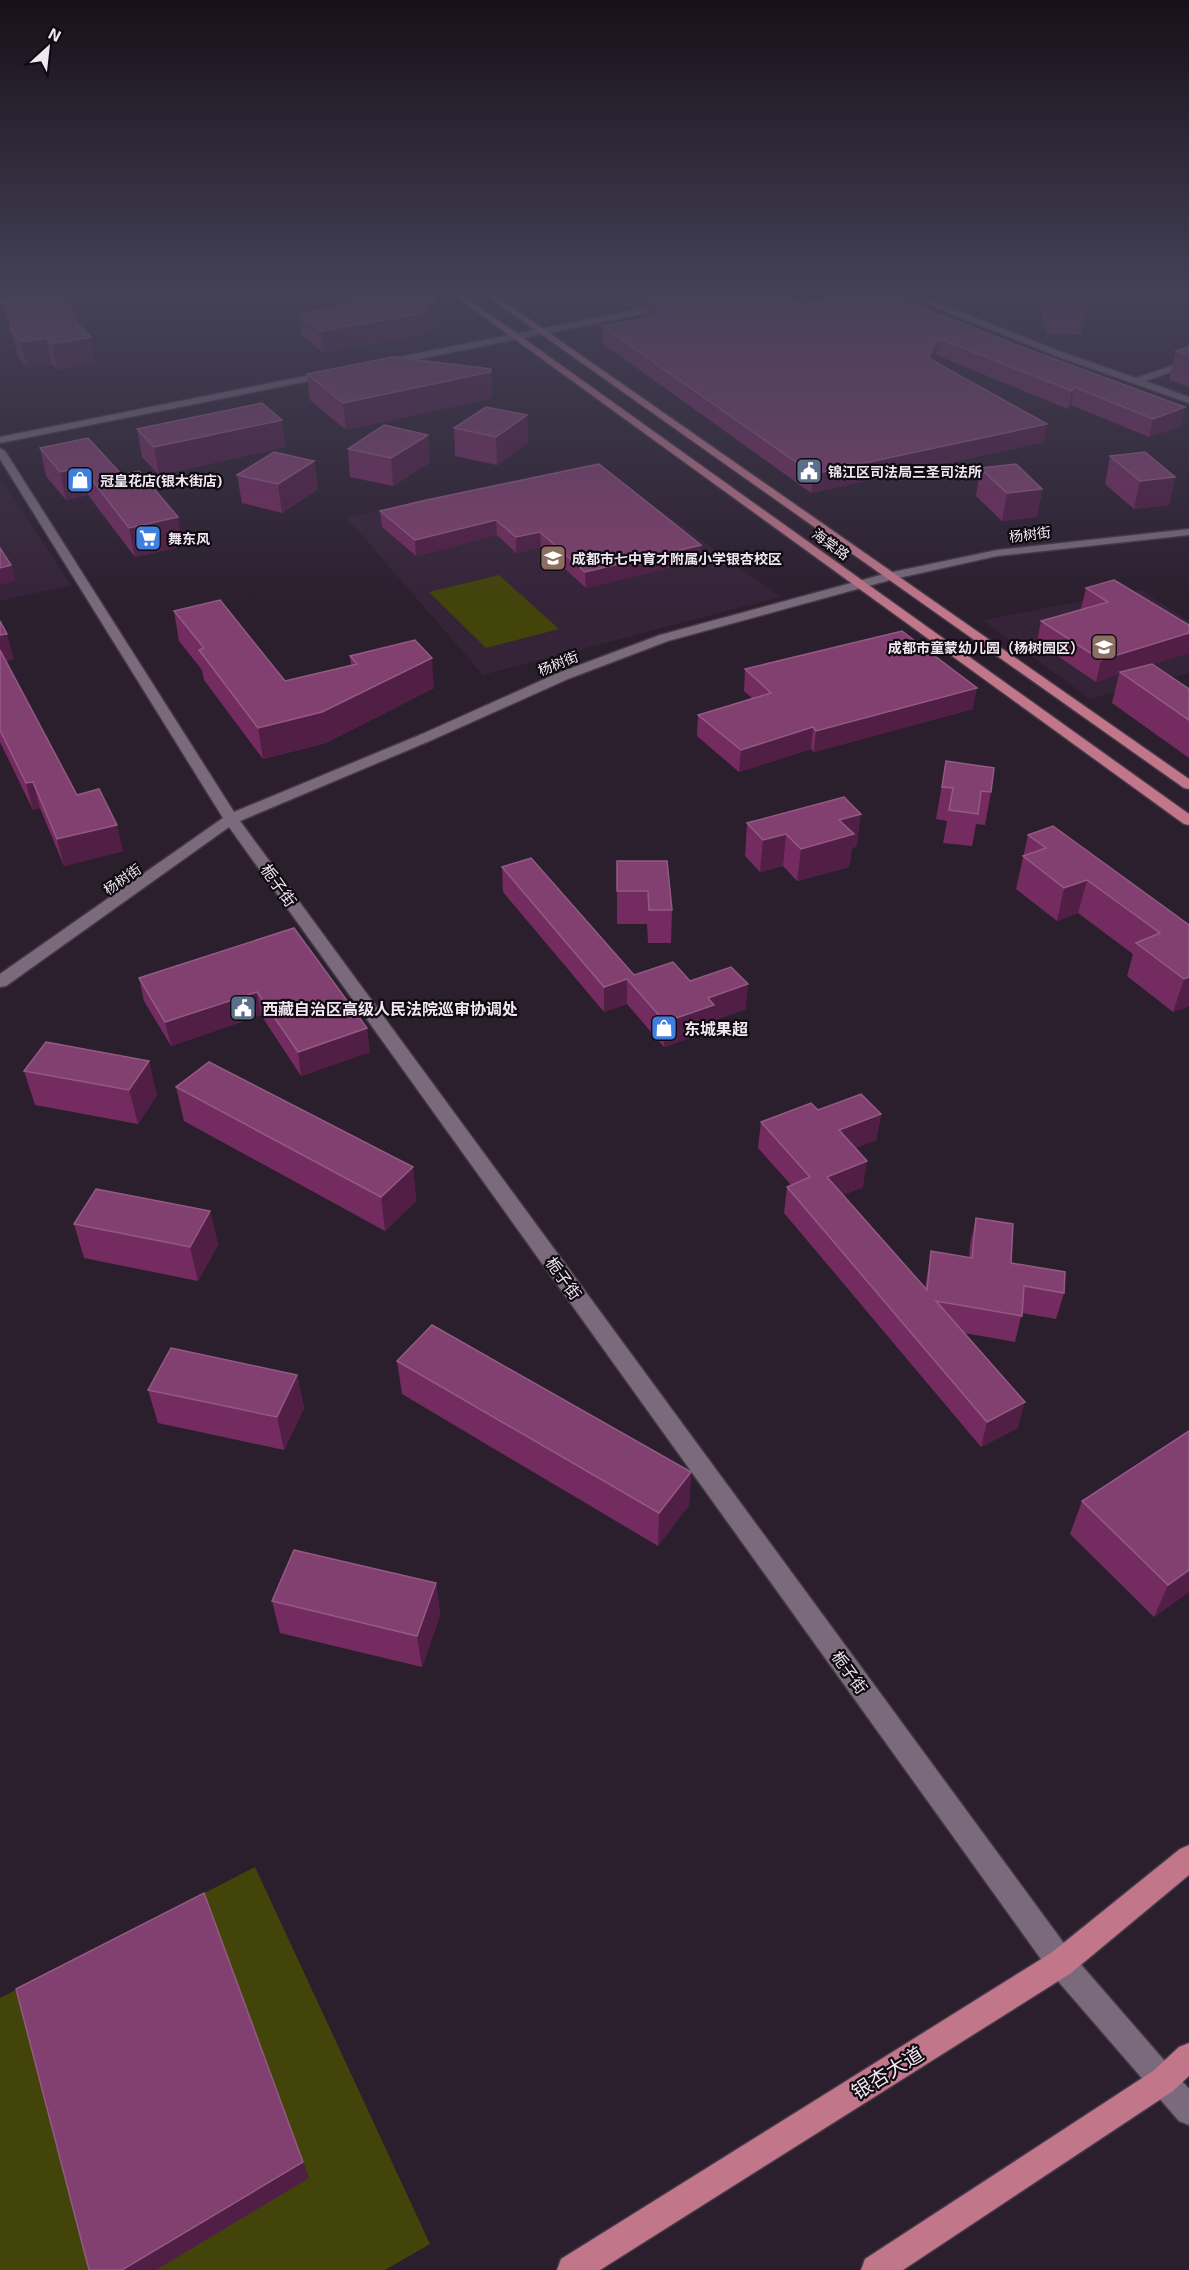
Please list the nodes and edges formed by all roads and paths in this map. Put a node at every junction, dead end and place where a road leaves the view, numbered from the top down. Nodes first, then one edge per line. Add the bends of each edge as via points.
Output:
1 (205, 399) edge
2 (602, 399) edge
3 (640, 399) edge
4 (0, 440) edge
5 (0, 451) edge
6 (1189, 532) edge
7 (892, 576) junction
8 (862, 585) junction
9 (1189, 785) edge
10 (231, 819) junction
11 (1189, 821) edge
12 (0, 982) edge
13 (1189, 1858) edge
14 (1061, 1963) junction
15 (1189, 2057) edge
16 (1163, 2081) junction
17 (1189, 2112) edge
18 (573, 2270) edge
19 (876, 2270) edge

1 - 4 street
2 - 8 main road, 海棠路
3 - 7 main road, 海棠路
5 - 10 street, 栀子街
6 - 7 street, 杨树街 via 997,553
7 - 8 street, 杨树街
7 - 9 main road, 海棠路
8 - 10 street, 杨树街 via 653,643 563,676
8 - 11 main road, 海棠路
10 - 12 street, 杨树街
10 - 14 street, 栀子街
13 - 14 main road, 银杏大道
14 - 16 street, 栀子街
14 - 18 main road, 银杏大道
15 - 16 main road
16 - 17 street, 栀子街
16 - 19 main road

